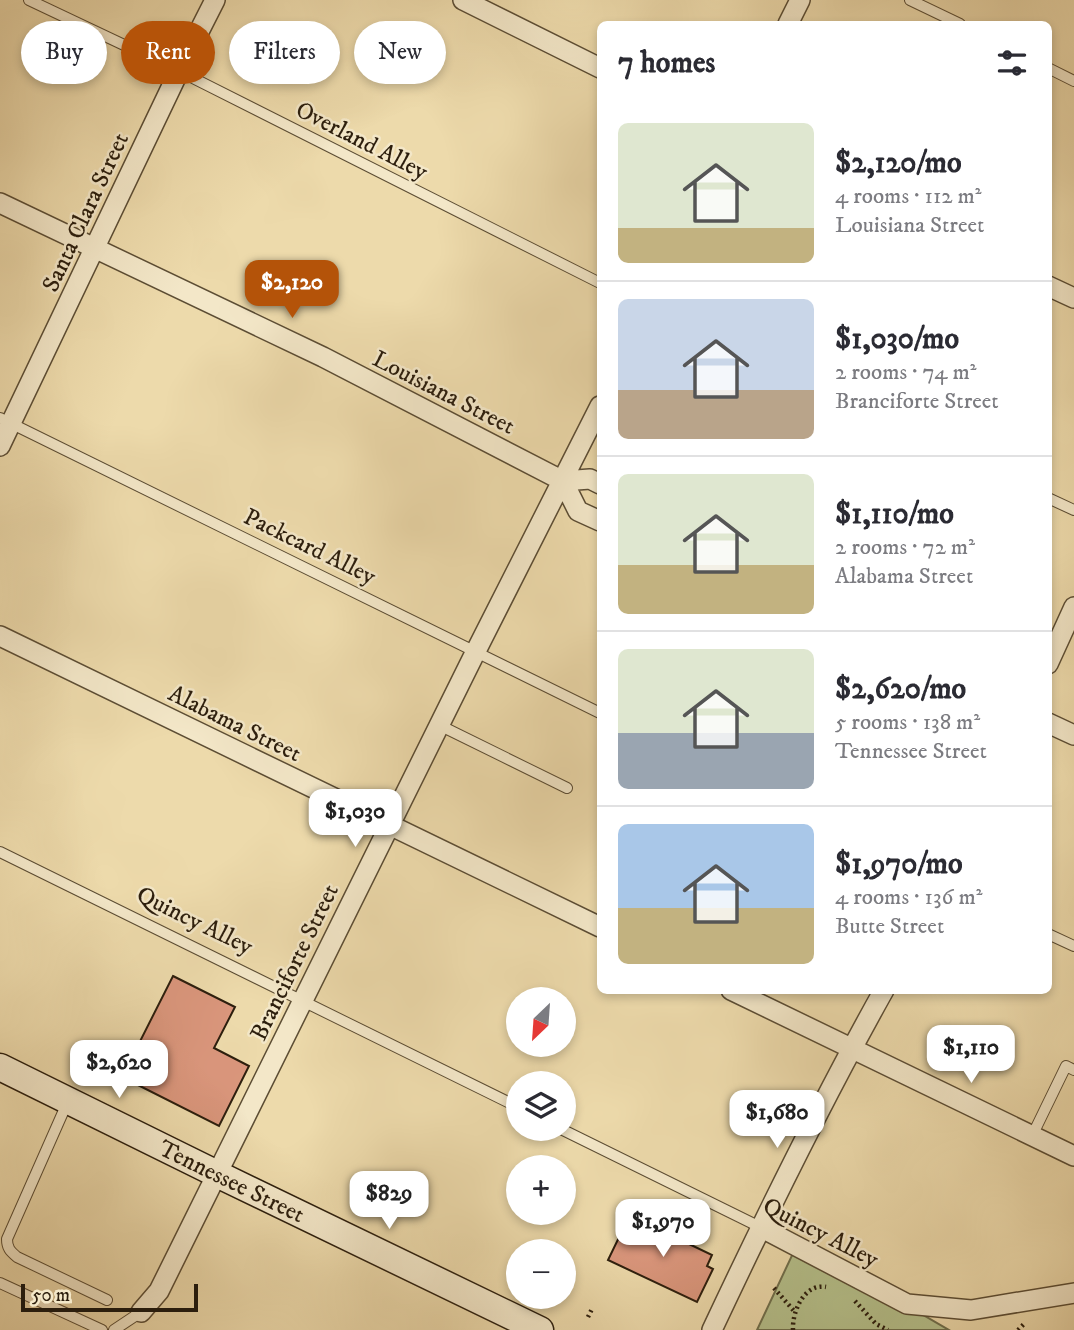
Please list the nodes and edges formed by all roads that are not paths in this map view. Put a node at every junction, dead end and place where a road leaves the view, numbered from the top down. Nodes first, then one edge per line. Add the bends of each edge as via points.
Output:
1 (29, 0) edge
2 (215, 0) edge
3 (463, 0) edge
4 (800, 0) edge
5 (910, 0) edge
6 (204, 21) edge
7 (790, 21) edge
8 (954, 21) edge
9 (121, 44) edge
10 (597, 67) edge
11 (1052, 70) edge
12 (1074, 80) edge
13 (173, 84) edge
14 (205, 84) edge
15 (0, 203) edge
16 (95, 248) junction
17 (597, 281) edge
18 (1052, 288) edge
19 (1074, 298) edge
20 (597, 412) edge
21 (6, 421) edge
22 (0, 446) edge
23 (562, 481) junction
24 (597, 483) edge
25 (1052, 500) edge
26 (1074, 510) edge
27 (597, 520) edge
28 (1074, 607) edge
29 (0, 636) edge
30 (476, 651) junction
31 (1052, 655) edge
32 (597, 712) edge
33 (439, 725) junction
34 (1052, 725) edge
35 (1074, 735) edge
36 (567, 788) dead end
37 (390, 825) junction
38 (0, 852) edge
39 (597, 926) edge
40 (1052, 936) edge
41 (1074, 946) edge
42 (739, 994) edge
43 (882, 994) edge
44 (302, 1000) junction
45 (851, 1049) junction
46 (0, 1067) edge
47 (1074, 1070) edge
48 (68, 1101) junction
49 (506, 1101) edge
50 (576, 1136) edge
51 (1032, 1136) junction
52 (1074, 1156) edge
53 (217, 1174) junction
54 (760, 1227) junction
55 (0, 1283) edge
56 (1074, 1293) edge
57 (107, 1300) dead end
58 (141, 1312) joint
59 (102, 1330) edge
60 (114, 1330) edge
61 (540, 1330) edge
62 (712, 1330) edge

1 - 9 lane, Overland Alley
2 - 6 street, Santa Clara Street
3 - 10 street
4 - 7 street
5 - 8 lane
11 - 12 lane
13 - 16 street, Santa Clara Street
14 - 17 lane, Overland Alley
15 - 16 street, Louisiana Street
16 - 21 street, Santa Clara Street
16 - 23 street, Louisiana Street via 323,357
18 - 19 street
20 - 23 street, Branciforte Street
21 - 22 street, Santa Clara Street
21 - 30 lane, Packcard Alley
23 - 24 street, Louisiana Street
23 - 27 street via 578,511
23 - 30 street, Branciforte Street
25 - 26 lane
28 - 31 street
29 - 37 street, Alabama Street
30 - 32 lane, Packcard Alley
30 - 33 street, Branciforte Street
33 - 36 lane
33 - 37 street, Branciforte Street
34 - 35 street
37 - 39 street, Alabama Street
37 - 44 street, Branciforte Street
38 - 44 lane, Quincy Alley
40 - 41 lane
42 - 45 street
43 - 45 street
44 - 49 lane, Quincy Alley
44 - 53 street, Branciforte Street
45 - 51 street
45 - 54 street
46 - 48 main road, Tennessee Street
47 - 51 lane via 1066,1066
48 - 53 main road, Tennessee Street
48 - 57 lane via 7,1245 17,1257
50 - 54 lane, Quincy Alley
51 - 52 street
53 - 58 street, Branciforte Street via 159,1291
53 - 61 main road, Tennessee Street
54 - 56 street, Quincy Alley via 907,1304 971,1310
54 - 62 street
55 - 59 lane
58 - 60 lane

